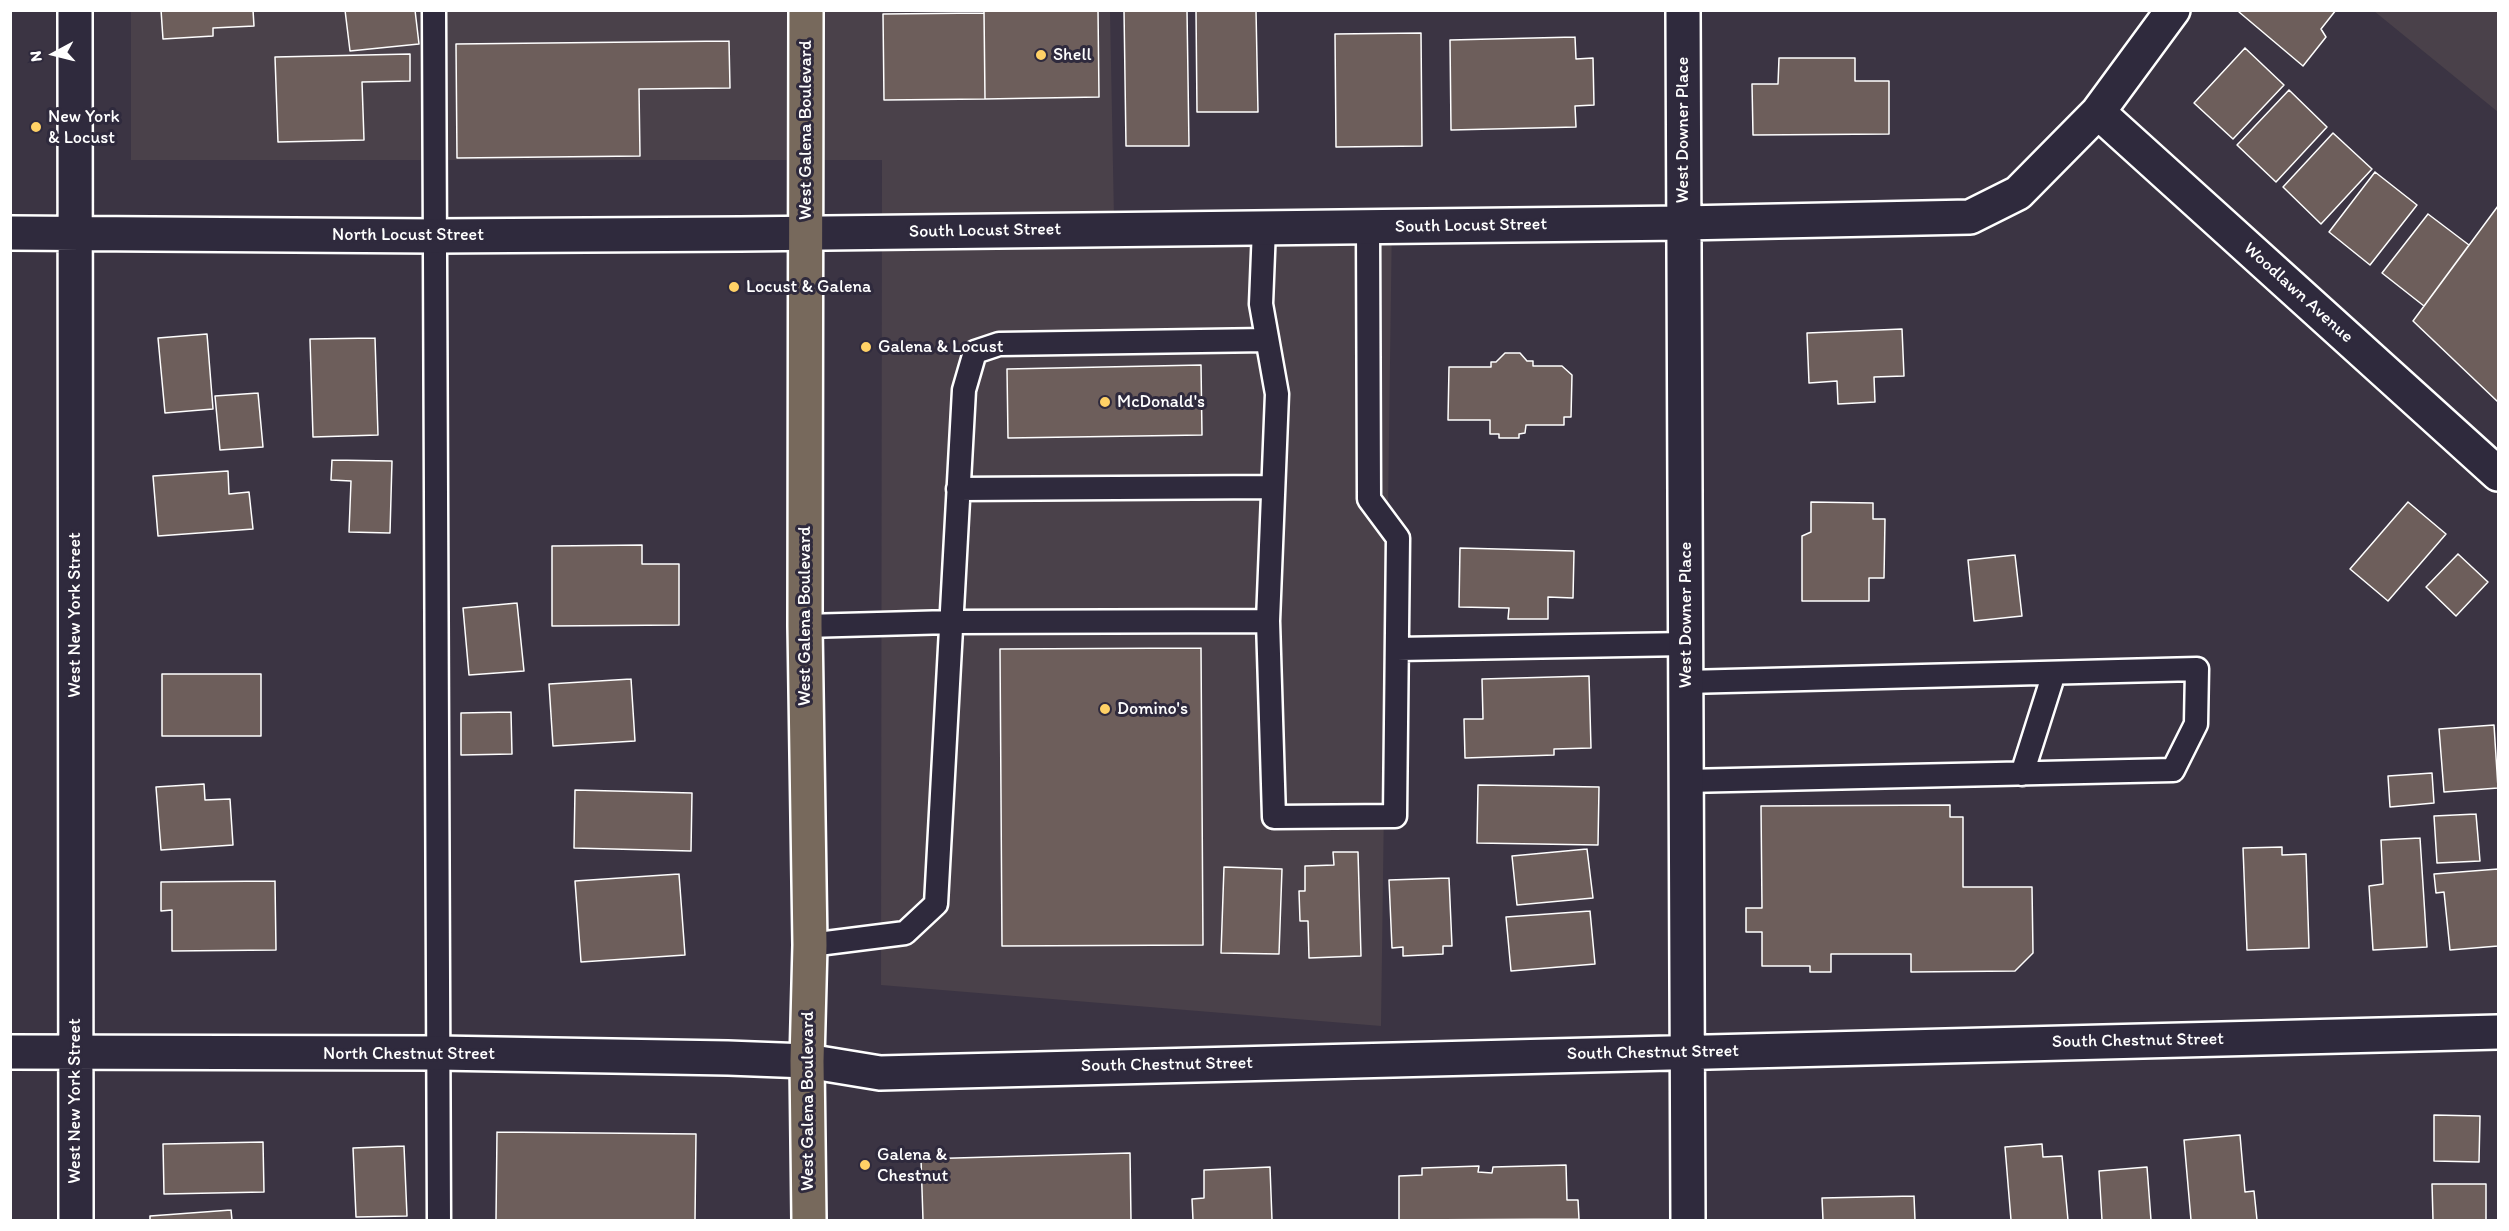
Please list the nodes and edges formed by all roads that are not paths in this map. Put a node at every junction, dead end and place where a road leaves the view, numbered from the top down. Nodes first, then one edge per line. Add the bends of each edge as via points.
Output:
1 (75, 10) edge
2 (434, 10) edge
3 (806, 10) edge
4 (1683, 10) edge
5 (2173, 10) edge
6 (2098, 112) junction
7 (1683, 223) junction
8 (1368, 227) junction
9 (1264, 228) junction
10 (10, 233) edge
11 (76, 233) junction
12 (806, 233) junction
13 (435, 236) junction
14 (1267, 340) junction
15 (2499, 474) edge
16 (1273, 487) junction
17 (958, 489) junction
18 (1268, 621) junction
19 (951, 622) junction
20 (805, 626) junction
21 (1686, 644) junction
22 (1397, 649) junction
23 (2054, 672) junction
24 (1686, 682) junction
25 (2022, 774) junction
26 (1686, 781) junction
27 (810, 945) junction
28 (2499, 1032) edge
29 (10, 1052) edge
30 (75, 1053) junction
31 (438, 1053) junction
32 (1688, 1053) junction
33 (807, 1061) junction
34 (76, 1221) edge
35 (439, 1221) edge
36 (809, 1221) edge
37 (1688, 1221) edge

1 - 11 street, West New York Street
2 - 13 lane
3 - 12 main road, West Galena Boulevard
4 - 7 street, West Downer Place
5 - 6 street, South Locust Street
6 - 7 street, South Locust Street via 2018,193 1971,217
6 - 15 street, Woodlawn Avenue
7 - 8 street, South Locust Street
7 - 21 street, West Downer Place
8 - 9 street, South Locust Street
8 - 22 lane via 1369,499 1398,538
9 - 12 street, South Locust Street
9 - 14 lane via 1261,304
10 - 11 street, North Locust Street
11 - 13 street, North Locust Street
11 - 30 street, West New York Street
12 - 13 street, North Locust Street
12 - 20 main road, West Galena Boulevard
13 - 31 lane
14 - 16 lane via 1277,394
14 - 17 lane via 999,344 975,352 964,390
16 - 17 lane
16 - 18 lane
17 - 19 lane
18 - 19 lane
18 - 22 lane via 1274,817 1395,816
19 - 20 lane
19 - 27 lane via 936,904 905,933
20 - 27 main road, West Galena Boulevard
21 - 22 lane
21 - 24 street, West Downer Place
23 - 24 lane
23 - 25 lane
23 - 25 lane via 2197,669 2196,724 2173,770
24 - 26 street, West Downer Place
25 - 26 lane
26 - 32 street, West Downer Place
27 - 33 main road, West Galena Boulevard
28 - 32 street, South Chestnut Street
29 - 30 street, North Chestnut Street
30 - 31 street, North Chestnut Street
30 - 34 street, West New York Street
31 - 33 street, North Chestnut Street
31 - 35 lane
32 - 33 street, South Chestnut Street via 880,1073
32 - 37 street, West Downer Place
33 - 36 main road, West Galena Boulevard

